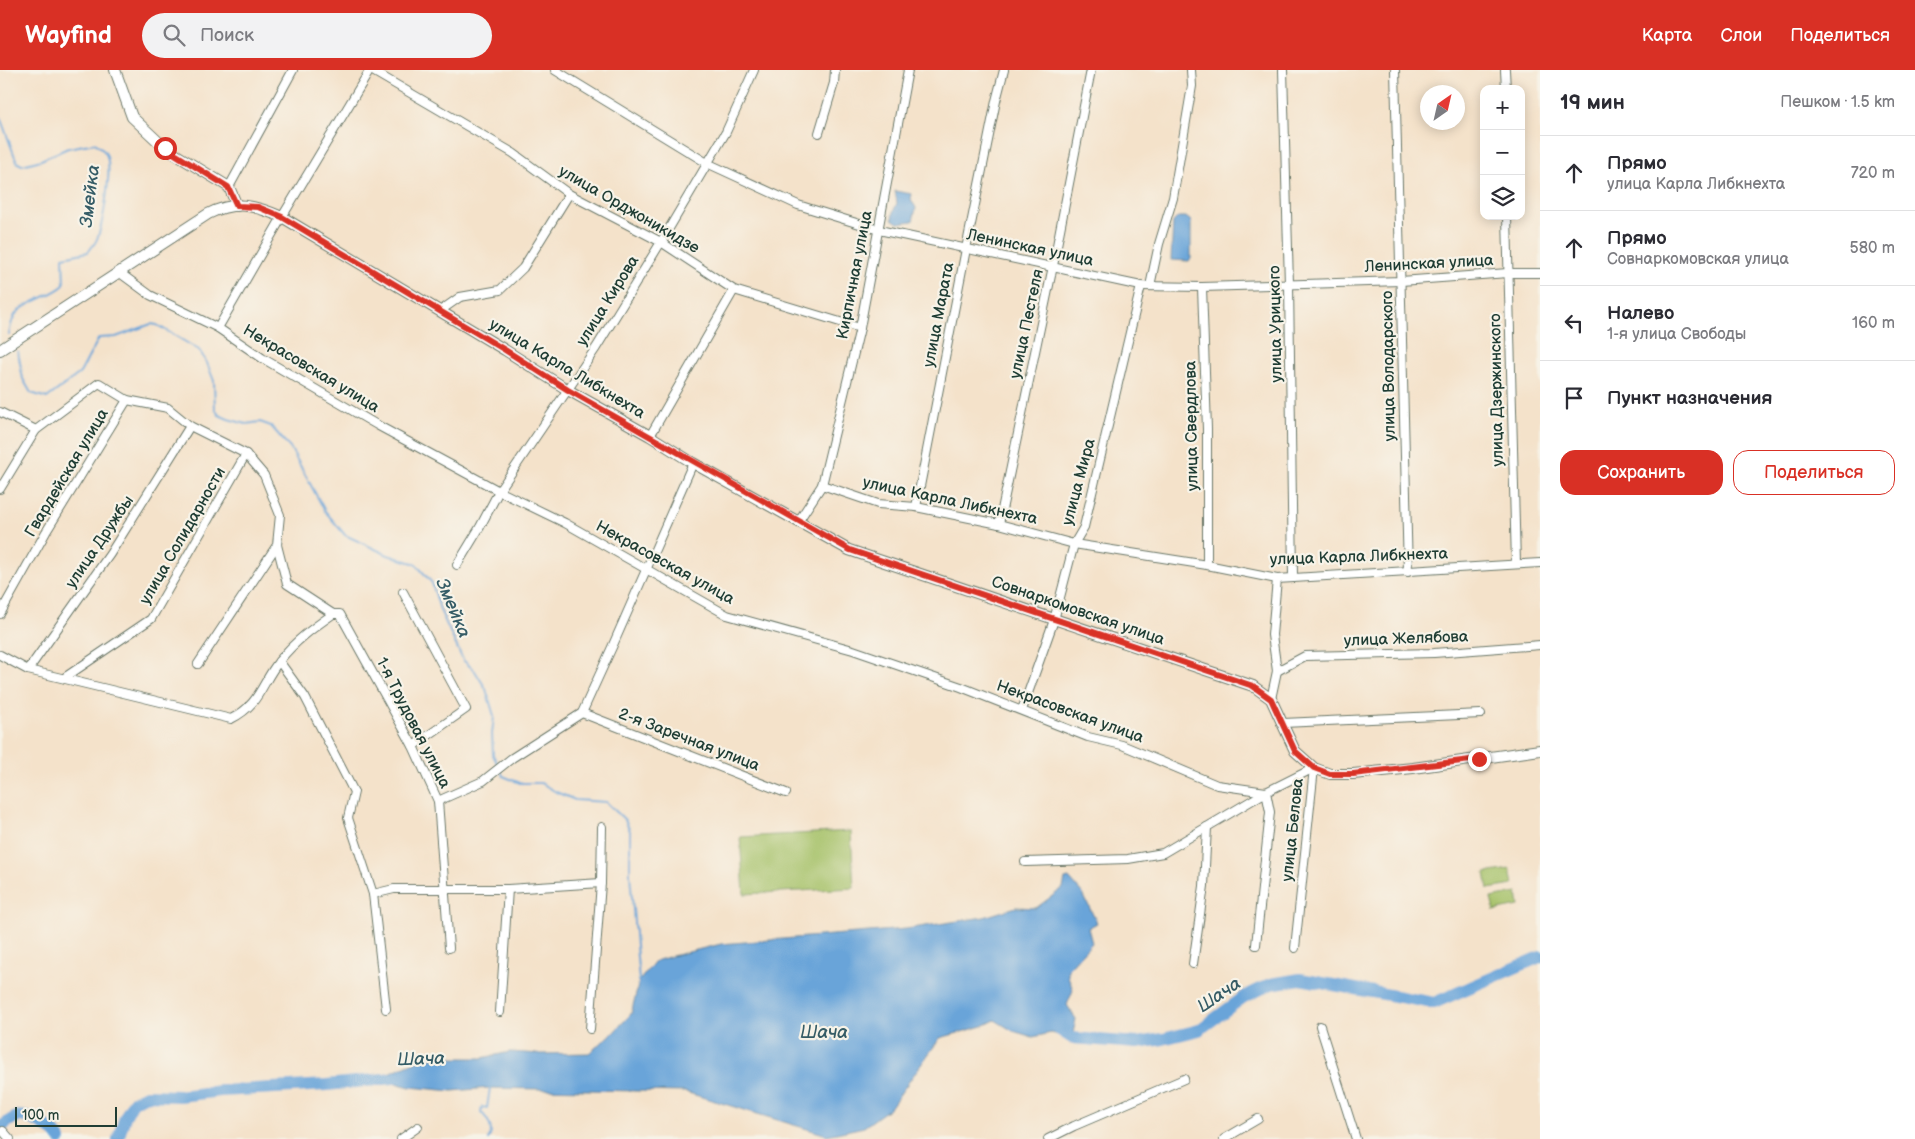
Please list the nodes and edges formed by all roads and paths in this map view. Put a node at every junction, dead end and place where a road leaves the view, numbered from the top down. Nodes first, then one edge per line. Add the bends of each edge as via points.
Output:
1 (115, 70) edge
2 (294, 70) edge
3 (371, 70) edge
4 (555, 70) edge
5 (754, 70) edge
6 (836, 70) edge
7 (908, 70) edge
8 (1004, 70) edge
9 (1091, 70) edge
10 (1190, 70) edge
11 (1283, 70) edge
12 (1395, 70) edge
13 (1505, 70) edge
14 (1506, 85) edge
15 (819, 133) dead end
16 (707, 163) junction
17 (228, 187) junction
18 (569, 194) junction
19 (237, 206) junction
20 (282, 217) junction
21 (1507, 220) edge
22 (880, 230) junction
23 (661, 242) junction
24 (966, 250) junction
25 (1053, 266) junction
26 (120, 273) junction
27 (1508, 274) junction
28 (1540, 274) edge
29 (1401, 281) junction
30 (1289, 284) junction
31 (1141, 286) junction
32 (1150, 286) junction
33 (1202, 287) junction
34 (734, 290) junction
35 (440, 311) junction
36 (218, 328) junction
37 (860, 328) junction
38 (0, 350) edge
39 (568, 390) junction
40 (127, 400) junction
41 (0, 412) edge
42 (190, 426) junction
43 (36, 430) junction
44 (650, 436) junction
45 (246, 454) junction
46 (693, 463) junction
47 (822, 485) junction
48 (0, 489) edge
49 (498, 491) junction
50 (916, 507) junction
51 (798, 522) junction
52 (999, 524) junction
53 (277, 544) junction
54 (1074, 544) junction
55 (1540, 563) edge
56 (1516, 564) junction
57 (457, 565) dead end
58 (1207, 565) junction
59 (646, 570) junction
60 (1408, 572) junction
61 (1293, 578) junction
62 (1277, 579) junction
63 (403, 592) dead end
64 (0, 614) edge
65 (333, 614) junction
66 (1054, 620) junction
67 (1540, 645) edge
68 (0, 655) edge
69 (279, 661) junction
70 (198, 664) dead end
71 (28, 670) junction
72 (1277, 671) junction
73 (64, 678) junction
74 (1271, 699) junction
75 (1022, 710) junction
76 (582, 713) junction
77 (1481, 714) dead end
78 (1283, 723) junction
79 (413, 746) junction
80 (1540, 750) edge
81 (1314, 768) junction
82 (1266, 792) junction
83 (786, 793) dead end
84 (438, 801) junction
85 (602, 827) dead end
86 (1207, 827) junction
87 (1025, 862) dead end
88 (601, 884) junction
89 (445, 889) junction
90 (508, 889) junction
91 (373, 894) junction
92 (1256, 945) dead end
93 (449, 948) dead end
94 (1295, 948) dead end
95 (1193, 964) dead end
96 (386, 1009) dead end
97 (500, 1012) dead end
98 (1320, 1026) dead end
99 (590, 1029) dead end
100 (1184, 1079) dead end
101 (1258, 1120) dead end
102 (418, 1128) dead end
103 (3, 1132) dead end
104 (10, 1139) edge
105 (401, 1139) edge
106 (1048, 1139) edge
107 (1224, 1139) edge
108 (1356, 1139) edge

1 - 17 street via 132,117 165,148
2 - 17 street
3 - 18 street, улица Орджоникидзе via 513,154
3 - 20 street
4 - 16 street, Ленинская улица
5 - 16 street, улица Кирова via 726,132
6 - 15 street
7 - 22 street, Кирпичная улица
8 - 24 street, улица Марата
9 - 25 street, улица Пестеля
10 - 32 street via 1192,86 1173,198
11 - 30 street, улица Урицкого
12 - 29 street, улица Володарского
13 - 14 street
16 - 22 street, Ленинская улица via 798,205
16 - 23 street, улица Кирова
17 - 19 street
18 - 23 street, улица Орджоникидзе
18 - 35 street via 523,268 500,290 460,297
19 - 20 street, улица Карла Либкнехта via 258,207
19 - 26 street, улица Карла Либкнехта via 222,207 208,214
20 - 35 street, улица Карла Либкнехта
20 - 36 street
21 - 27 street, улица Дзержинского
22 - 24 street, Ленинская улица
22 - 37 street, Кирпичная улица
23 - 34 street, улица Орджоникидзе
23 - 39 street, улица Кирова
24 - 25 street, Ленинская улица
24 - 50 street, улица Марата
25 - 31 street, Ленинская улица
25 - 52 street, улица Пестеля
26 - 36 street, Некрасовская улица via 150,295
26 - 38 street, улица Карла Либкнехта
27 - 28 street, Ленинская улица
27 - 29 street, Ленинская улица
27 - 56 street, улица Дзержинского
29 - 30 street, Ленинская улица
29 - 60 street, улица Володарского
30 - 33 street, Ленинская улица
30 - 61 street, улица Урицкого
31 - 32 street, Ленинская улица
31 - 54 street, улица Мира via 1084,527
32 - 33 street, Ленинская улица
33 - 58 street, улица Свердлова
34 - 37 street, улица Орджоникидзе
34 - 44 street
35 - 39 street, улица Карла Либкнехта
36 - 49 street, Некрасовская улица via 301,381
37 - 47 street, Кирпичная улица
39 - 44 street, улица Карла Либкнехта
39 - 49 street, улица Кирова
40 - 42 street via 168,408
40 - 43 street via 99,383
40 - 64 street, Гвардейская улица
41 - 43 street
42 - 45 street
42 - 71 street, улица Дружбы via 110,554
43 - 48 street
44 - 46 street, улица Карла Либкнехта
45 - 53 street via 264,475 280,515
45 - 73 street, улица Солидарности via 151,619
46 - 51 street, улица Карла Либкнехта
46 - 59 street
47 - 50 street, улица Карла Либкнехта via 878,504
47 - 51 street
49 - 57 street, улица Кирова
49 - 59 street, Некрасовская улица via 565,523
50 - 52 street, улица Карла Либкнехта
51 - 66 street, Совнаркомовская улица via 850,550
52 - 54 street, улица Карла Либкнехта
53 - 65 street via 286,584
53 - 70 street
54 - 58 street, улица Карла Либкнехта
54 - 66 street, улица Мира
55 - 56 street, улица Карла Либкнехта
56 - 60 street, улица Карла Либкнехта
58 - 62 street, улица Карла Либкнехта
59 - 75 street, Некрасовская улица via 727,615 853,650
59 - 76 street
60 - 61 street, улица Карла Либкнехта
61 - 62 street, улица Карла Либкнехта
62 - 72 street via 1272,635
63 - 79 street via 466,709
65 - 69 street via 303,635
65 - 79 street, 1-я Трудовая улица via 340,614
66 - 74 street, Совнаркомовская улица via 1253,686
66 - 75 street, улица Мира
67 - 72 street, улица Желябова via 1434,653 1306,656
68 - 71 street
69 - 73 street via 255,701 231,719
69 - 91 street via 305,697 354,792 348,818
71 - 73 street
72 - 74 street
74 - 78 street, Совнаркомовская улица
75 - 82 street, Некрасовская улица via 1088,737 1122,745 1217,785
76 - 83 street, 2-я Заречная улица
76 - 84 street via 487,778
77 - 78 street
78 - 81 street, Совнаркомовская улица via 1295,751
79 - 84 street, 1-я Трудовая улица
80 - 81 street via 1353,774 1330,774
81 - 82 street, улица Белова
81 - 94 street, улица Белова
82 - 86 street, улица Белова
82 - 92 street via 1270,812
84 - 89 street, 1-я Трудовая улица
85 - 88 street
86 - 87 street, улица Белова via 1164,853 1128,859
86 - 95 street via 1204,886
88 - 90 street
88 - 99 street
89 - 90 street
89 - 91 street via 394,889
89 - 93 street, 1-я Трудовая улица
90 - 97 street
91 - 96 street
98 - 108 street
100 - 106 street
101 - 107 street
102 - 105 street
103 - 104 street

